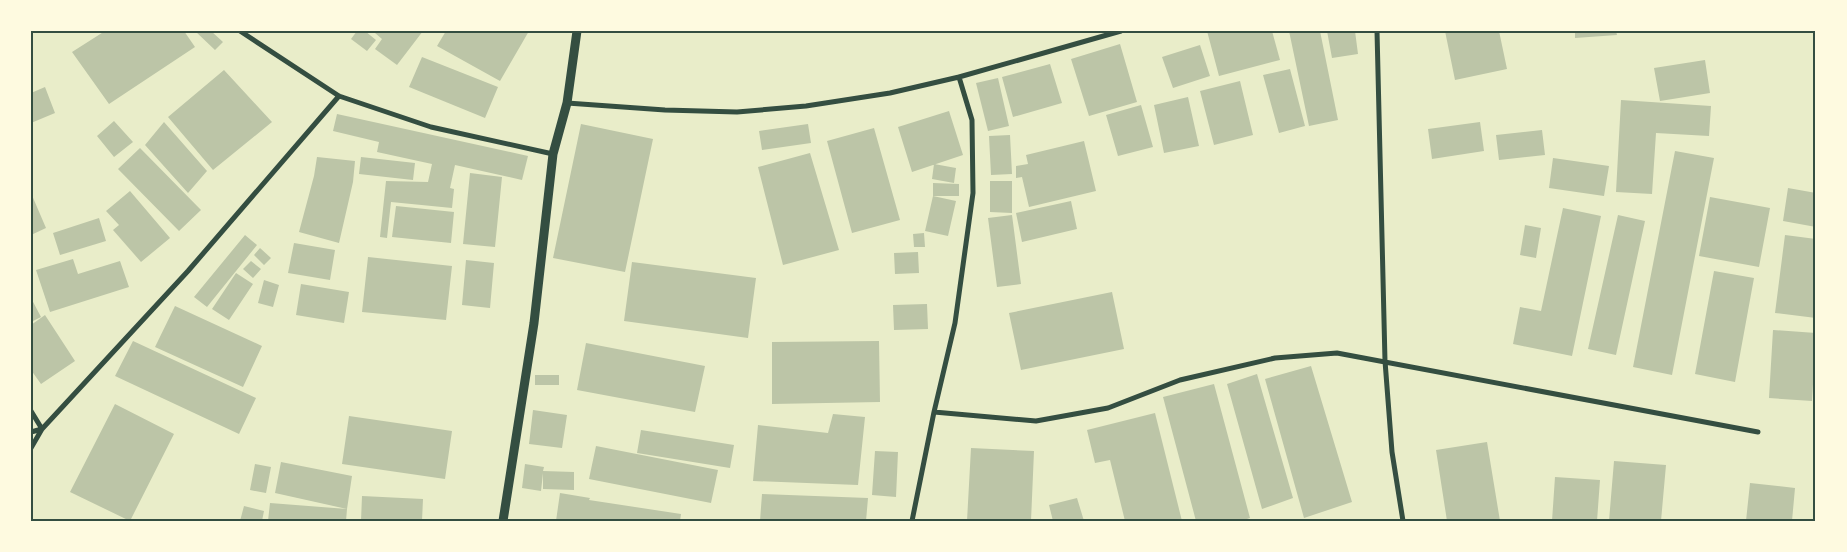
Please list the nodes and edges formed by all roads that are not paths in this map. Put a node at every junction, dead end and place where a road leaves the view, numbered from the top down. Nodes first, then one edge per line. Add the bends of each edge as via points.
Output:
1 (240, 31) edge
2 (577, 31) edge
3 (1121, 31) edge
4 (1376, 31) edge
5 (959, 77) junction
6 (339, 96) junction
7 (567, 103) junction
8 (553, 154) junction
9 (1385, 361) junction
10 (31, 411) edge
11 (934, 412) junction
12 (42, 429) junction
13 (31, 432) edge
14 (1758, 432) dead end
15 (31, 448) edge
16 (504, 521) edge
17 (912, 521) edge
18 (1404, 521) edge

1 - 6 street
2 - 7 street
3 - 5 street
4 - 9 street
5 - 7 street via 871,96 737,112
5 - 11 street via 972,120 973,193 955,323
6 - 8 street via 431,127
6 - 12 street via 188,271
7 - 8 street
8 - 16 street via 534,323
9 - 11 street via 1337,353 1275,358 1180,380 1108,408 1036,422
9 - 14 street
9 - 18 street via 1392,452
10 - 12 street
11 - 17 street
12 - 13 street
12 - 15 street

